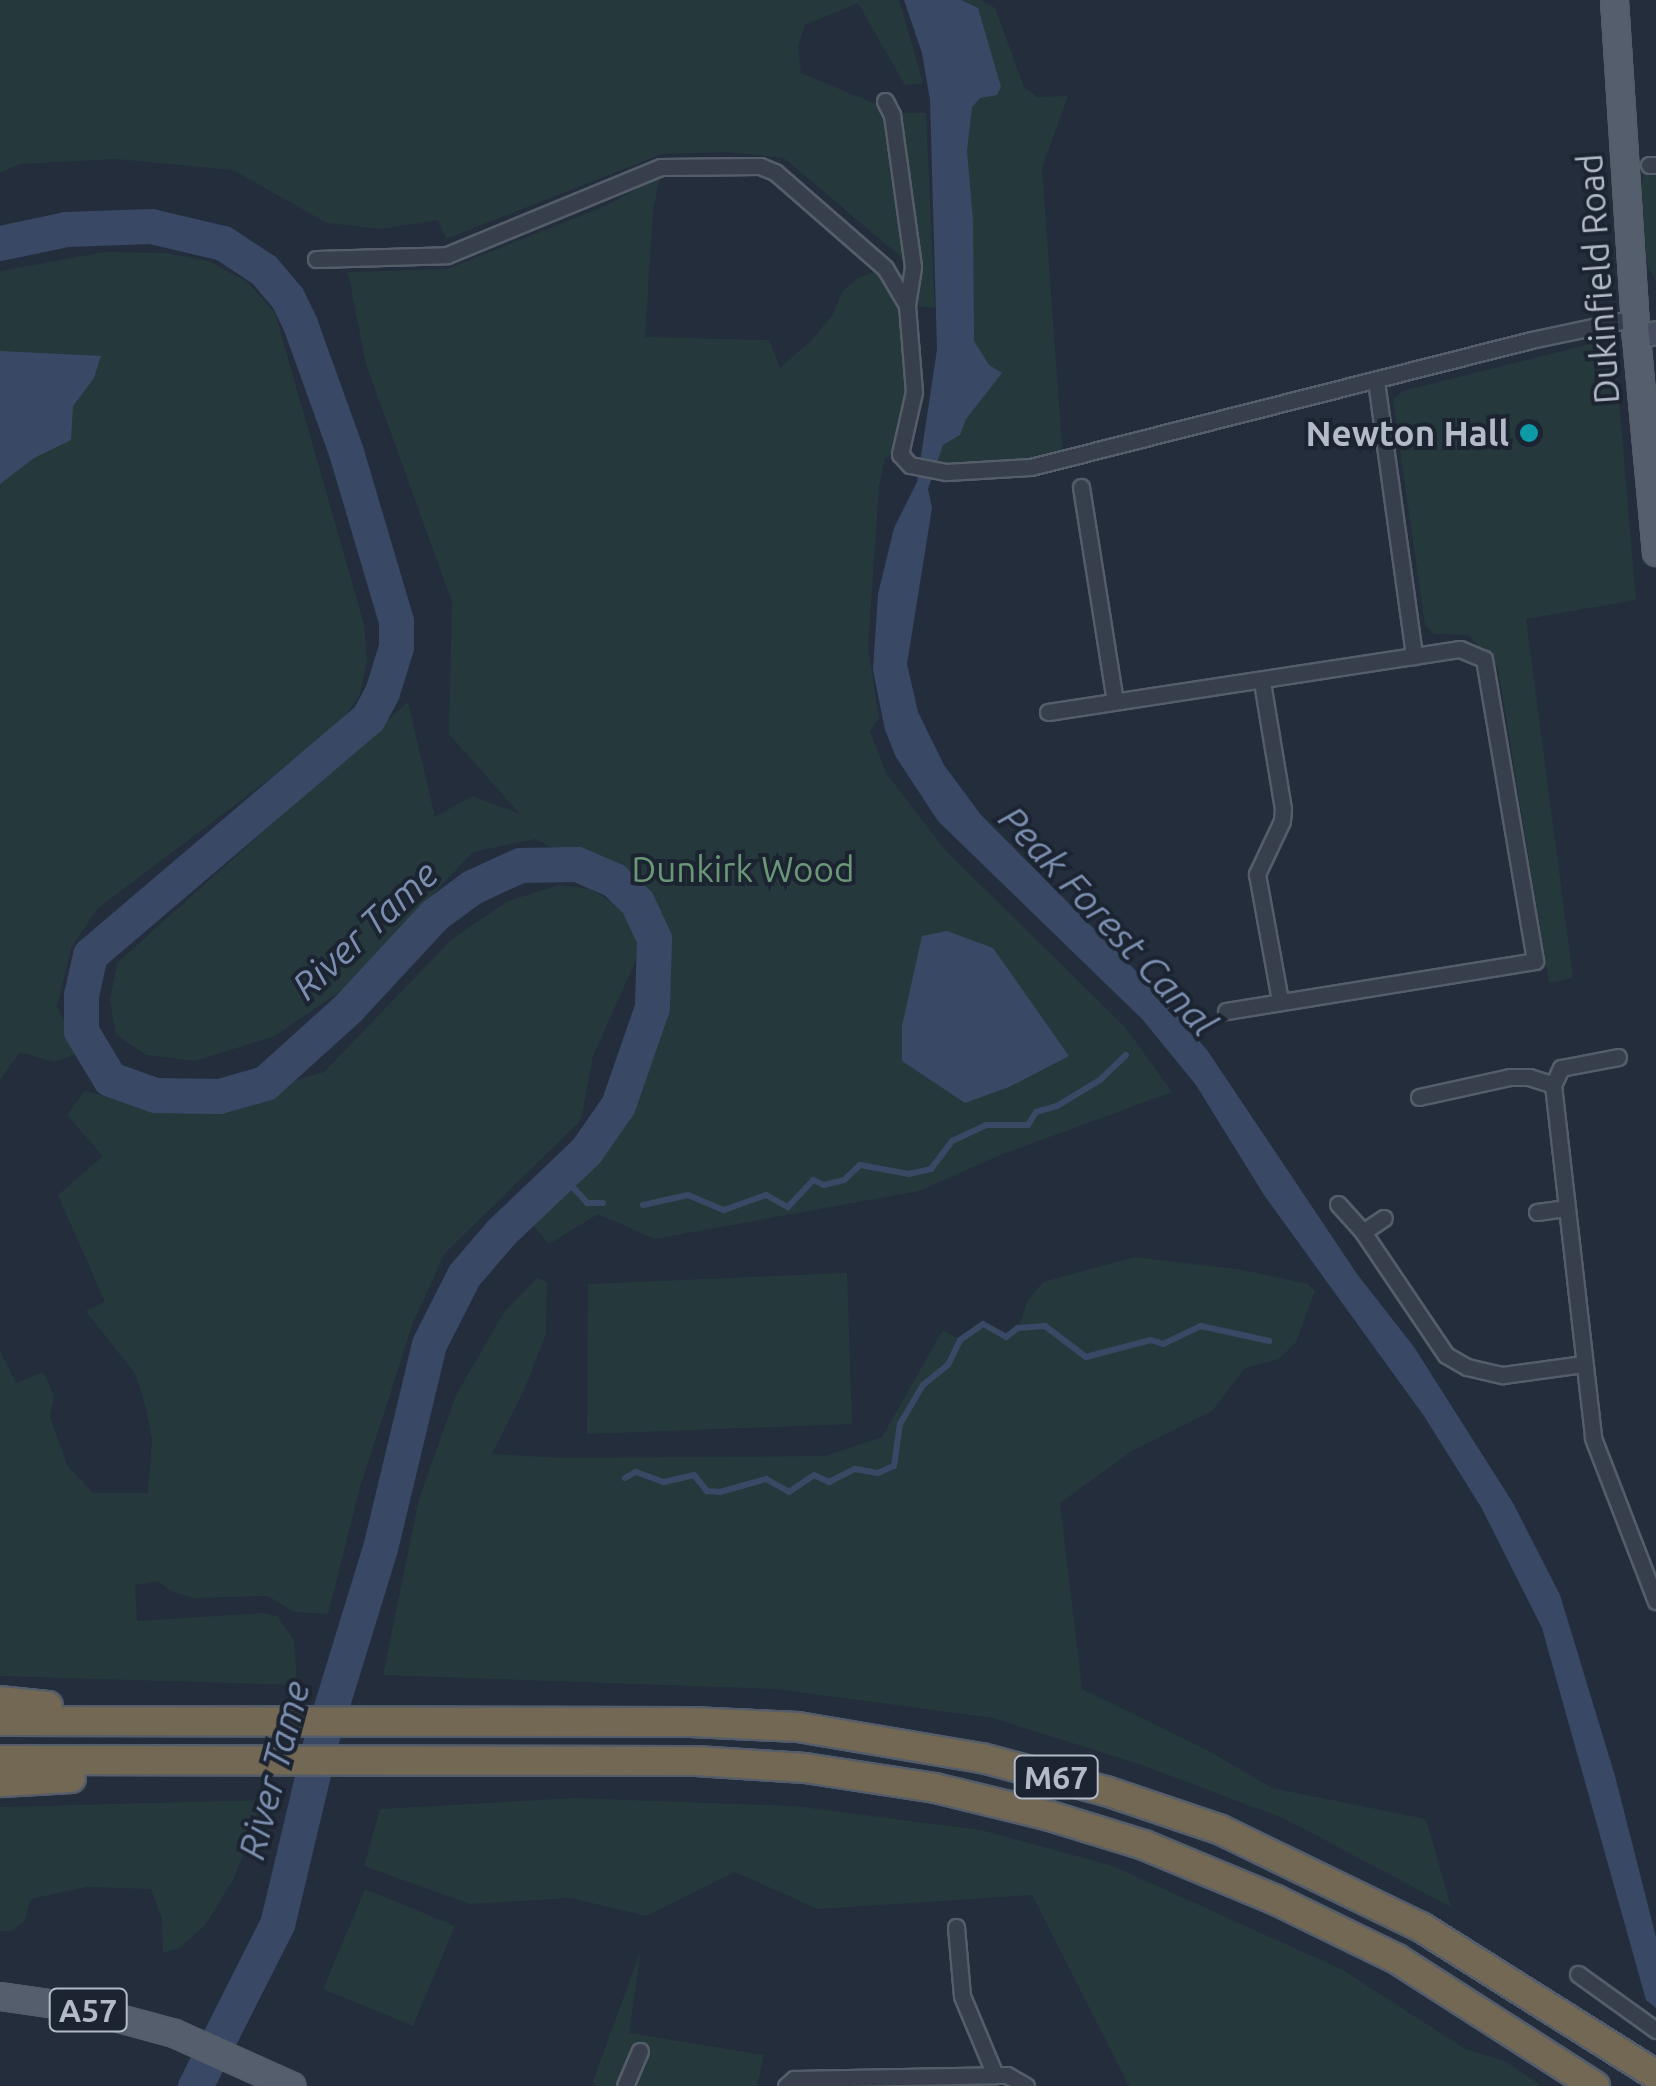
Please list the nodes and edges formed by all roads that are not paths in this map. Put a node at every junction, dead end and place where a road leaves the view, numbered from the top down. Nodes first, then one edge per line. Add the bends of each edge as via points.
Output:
1 (1614, 0) edge
2 (885, 101) dead end
3 (316, 259) dead end
4 (907, 304) junction
5 (1642, 330) edge
6 (1376, 380) junction
7 (1081, 487) dead end
8 (1656, 552) edge
9 (1414, 656) junction
10 (1262, 682) junction
11 (1115, 701) junction
12 (1048, 712) dead end
13 (1280, 1001) junction
14 (1226, 1011) dead end
15 (1618, 1057) dead end
16 (1552, 1085) junction
17 (1419, 1096) dead end
18 (1338, 1204) dead end
19 (1566, 1208) junction
20 (1537, 1212) dead end
21 (1384, 1218) dead end
22 (1364, 1232) junction
23 (1583, 1364) junction
24 (1656, 1600) edge
25 (0, 1701) edge
26 (54, 1715) junction
27 (0, 1721) edge
28 (0, 1760) edge
29 (54, 1770) junction
30 (0, 1782) edge
31 (956, 1927) dead end
32 (1578, 1974) dead end
33 (0, 1996) edge
34 (1656, 2030) edge
35 (640, 2050) dead end
36 (995, 2075) junction
37 (1656, 2075) edge
38 (864, 2081) edge
39 (292, 2086) edge
40 (624, 2086) edge
41 (786, 2086) edge
42 (1026, 2086) edge
43 (1596, 2086) edge

1 - 5 main road, Dukinfield Road
2 - 4 street via 913,267
3 - 4 street via 447,254 661,167 760,166 884,268
4 - 6 street via 914,392 900,454 910,465 946,472 1032,467
5 - 6 street
5 - 8 main road, Dukinfield Road
6 - 9 street
7 - 11 street
9 - 10 street
9 - 13 street via 1460,649 1484,658 1535,961
10 - 11 street
10 - 13 street via 1282,821 1257,874
11 - 12 street
13 - 14 street
15 - 16 street via 1562,1068
16 - 17 street via 1510,1077
16 - 19 street
18 - 22 street
19 - 20 street
19 - 23 street
21 - 22 street
22 - 23 street via 1446,1355 1503,1375
23 - 24 street via 1602,1469
25 - 26 highway, M67
26 - 27 highway, M67
26 - 37 highway, M67 via 798,1728 982,1758 1221,1830 1421,1927
28 - 29 highway, M67
29 - 30 highway, M67
29 - 43 highway, M67 via 696,1761 805,1768 935,1788 1068,1821 1226,1879 1397,1959
31 - 36 street via 962,1996
32 - 34 street
33 - 39 main road, A57 via 82,2008 174,2033
35 - 40 street
36 - 38 street
36 - 42 street
38 - 41 street via 794,2079

